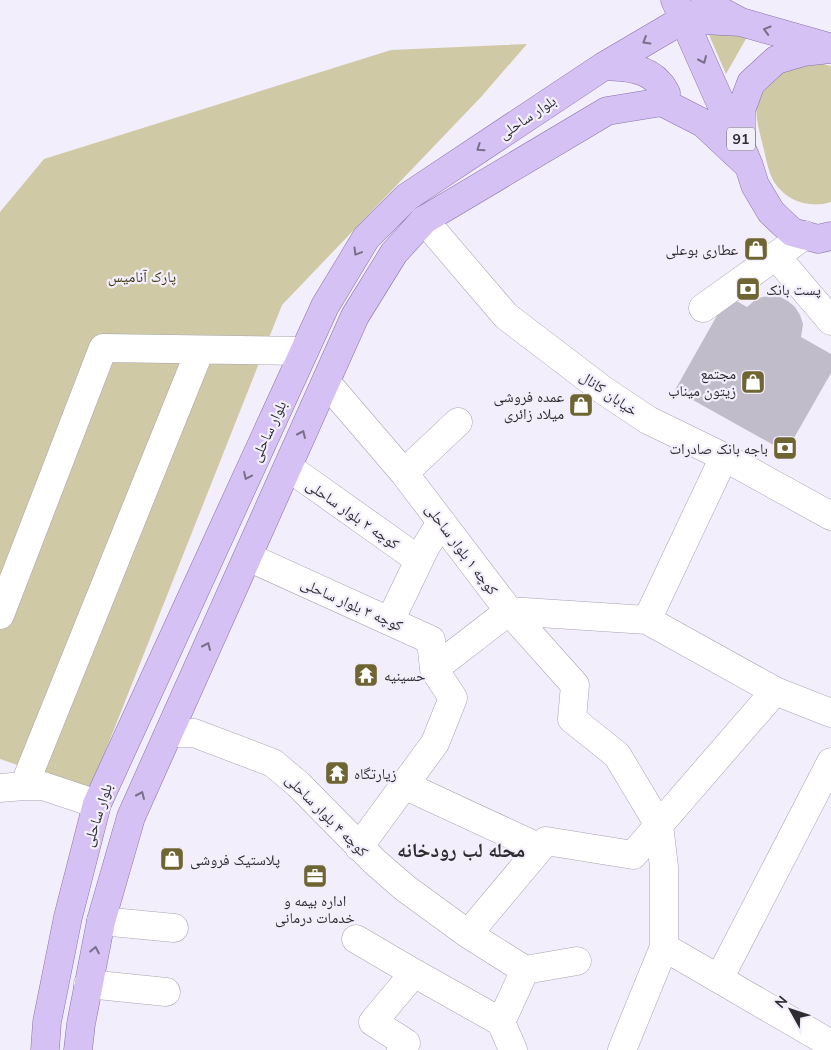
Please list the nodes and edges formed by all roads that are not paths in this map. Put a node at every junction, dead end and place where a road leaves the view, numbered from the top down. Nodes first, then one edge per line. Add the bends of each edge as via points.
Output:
1 (705, 0) edge
2 (679, 9) edge
3 (741, 22) junction
4 (831, 48) edge
5 (604, 66) junction
6 (662, 102) junction
7 (745, 157) junction
8 (424, 220) junction
9 (818, 236) edge
10 (776, 256) junction
11 (703, 308) dead end
12 (831, 322) edge
13 (200, 350) junction
14 (304, 351) junction
15 (326, 382) junction
16 (458, 422) dead end
17 (724, 457) junction
18 (288, 468) junction
19 (404, 473) junction
20 (831, 516) edge
21 (441, 522) junction
22 (248, 557) junction
23 (419, 560) junction
24 (509, 611) junction
25 (0, 615) edge
26 (647, 620) junction
27 (390, 621) junction
28 (434, 668) junction
29 (775, 691) junction
30 (831, 713) edge
31 (169, 733) junction
32 (831, 762) edge
33 (404, 785) junction
34 (12, 787) edge
35 (97, 804) junction
36 (659, 825) junction
37 (359, 847) junction
38 (540, 848) junction
39 (101, 922) junction
40 (174, 928) dead end
41 (468, 934) junction
42 (356, 939) dead end
43 (664, 947) junction
44 (577, 961) dead end
45 (524, 970) junction
46 (414, 973) junction
47 (719, 979) junction
48 (88, 984) junction
49 (166, 992) dead end
50 (501, 1022) junction
51 (831, 1044) edge
52 (45, 1050) edge
53 (78, 1050) edge
54 (401, 1050) edge
55 (513, 1050) edge
56 (622, 1050) edge

1 - 3 main road, 91
2 - 3 main road
2 -> 5 main road, بلوار ساحلی
2 -> 7 main road, 91
4 -> 3 main road, 91
4 - 7 main road, 91 via 776,60 751,83 740,110
5 - 6 main road via 648,74 660,83 666,93
5 -> 14 main road, بلوار ساحلی via 407,197 366,238 325,306
6 - 7 main road via 703,123
6 - 8 main road via 607,111
7 - 9 main road, 91 via 755,185 771,212 792,232
8 - 15 main road via 394,253 355,316
8 - 17 street, خیابان کانال via 506,316 648,420
9 - 10 street
10 - 11 street
10 - 12 street
13 - 14 street
13 - 25 street via 103,348
13 - 34 street
14 -> 35 main road, بلوار ساحلی
18 -> 15 main road
15 - 19 street, کوچه ۱ بلوار ساحلی
16 - 19 street
17 - 20 street, خیابان کانال
17 - 26 street
18 - 22 main road
18 - 23 street, کوچه ۲ بلوار ساحلی
19 - 21 street, کوچه ۱ بلوار ساحلی
21 - 23 street
21 - 24 street, کوچه ۱ بلوار ساحلی
22 - 27 street, کوچه ۳ بلوار ساحلی
31 -> 22 main road
23 - 27 street
24 - 26 street
24 - 28 street
24 - 36 street, کوچه ۱ بلوار ساحلی via 575,685 572,720 617,755
26 - 29 street
27 - 28 street, کوچه ۳ بلوار ساحلی via 431,640
28 - 33 street via 453,698 435,743
29 - 30 street
29 - 36 street
31 - 37 street, کوچه ۴ بلوار ساحلی via 194,733 273,763
39 -> 31 main road via 131,817
32 - 47 street
33 - 37 street
33 - 38 street
34 - 35 street via 43,786
35 - 52 main road, بلوار ساحلی via 68,917 47,1022
36 - 38 street via 633,855 546,841
36 - 43 street via 664,867
37 - 41 street, کوچه ۴ بلوار ساحلی via 405,888
38 - 41 street
39 - 40 street
48 -> 39 main road
41 - 45 street, کوچه ۴ بلوار ساحلی
42 - 46 street
43 - 47 street
43 - 56 street
44 - 45 street
45 - 50 street
46 - 50 street
46 - 54 street via 373,1022 406,1042
47 - 51 street
48 - 49 street
48 - 53 main road
50 - 55 street

